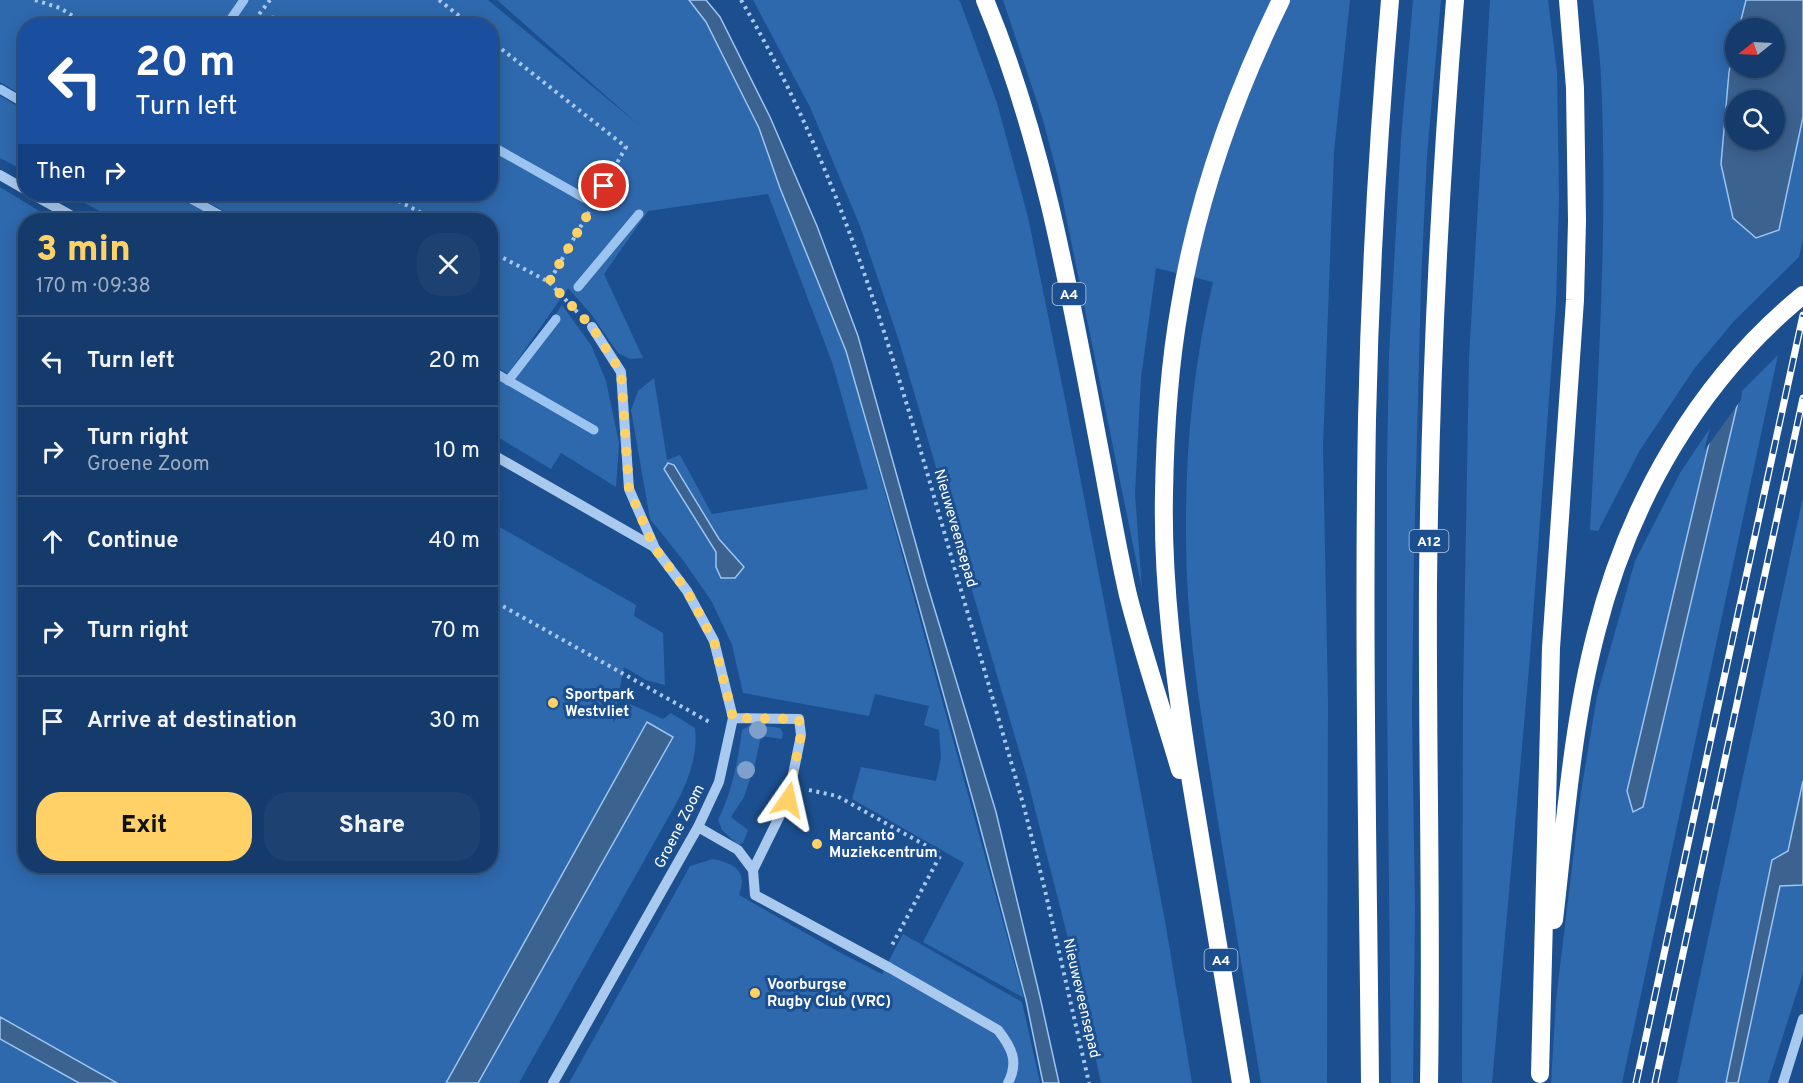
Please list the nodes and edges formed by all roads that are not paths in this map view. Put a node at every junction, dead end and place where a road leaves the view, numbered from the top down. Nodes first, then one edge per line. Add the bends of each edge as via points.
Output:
1 (985, 0) edge
2 (1281, 0) edge
3 (1390, 0) edge
4 (1455, 0) edge
5 (1568, 0) edge
6 (0, 175) edge
7 (18, 185) edge
8 (45, 201) edge
9 (66, 213) edge
10 (1803, 295) edge
11 (592, 327) road end
12 (498, 458) edge
13 (654, 547) junction
14 (733, 718) junction
15 (698, 827) junction
16 (1200, 837) junction
17 (753, 870) junction
18 (1803, 1019) edge
19 (1539, 1078) edge
20 (553, 1083) edge
21 (1008, 1083) edge
22 (1241, 1083) edge
23 (1370, 1083) edge
24 (1429, 1083) edge
25 (1783, 1083) edge

1 - 16 highway, A4 via 1025,109 1043,177 1128,595
2 - 16 highway, A4 via 1221,142 1196,231 1174,339 1164,496 1169,608
3 - 23 highway via 1367,417
4 - 24 highway, A12 via 1439,211 1430,468
5 - 19 highway via 1575,88 1577,221 1570,387 1551,648
6 - 7 street
8 - 9 street
10 - 19 highway via 1780,313 1734,362 1685,426 1642,503 1620,555 1590,659 1568,797
11 - 13 street via 621,372 629,489
12 - 13 street, Groene Zoom
13 - 14 street, Groene Zoom via 687,591 714,641
14 - 15 street, Groene Zoom via 719,782
14 - 17 street via 799,719 801,735 788,800
15 - 17 street via 738,850
15 - 20 street, Groene Zoom
16 - 22 highway, A4
17 - 21 street via 755,895 998,1030 1009,1044 1014,1062
18 - 25 street

